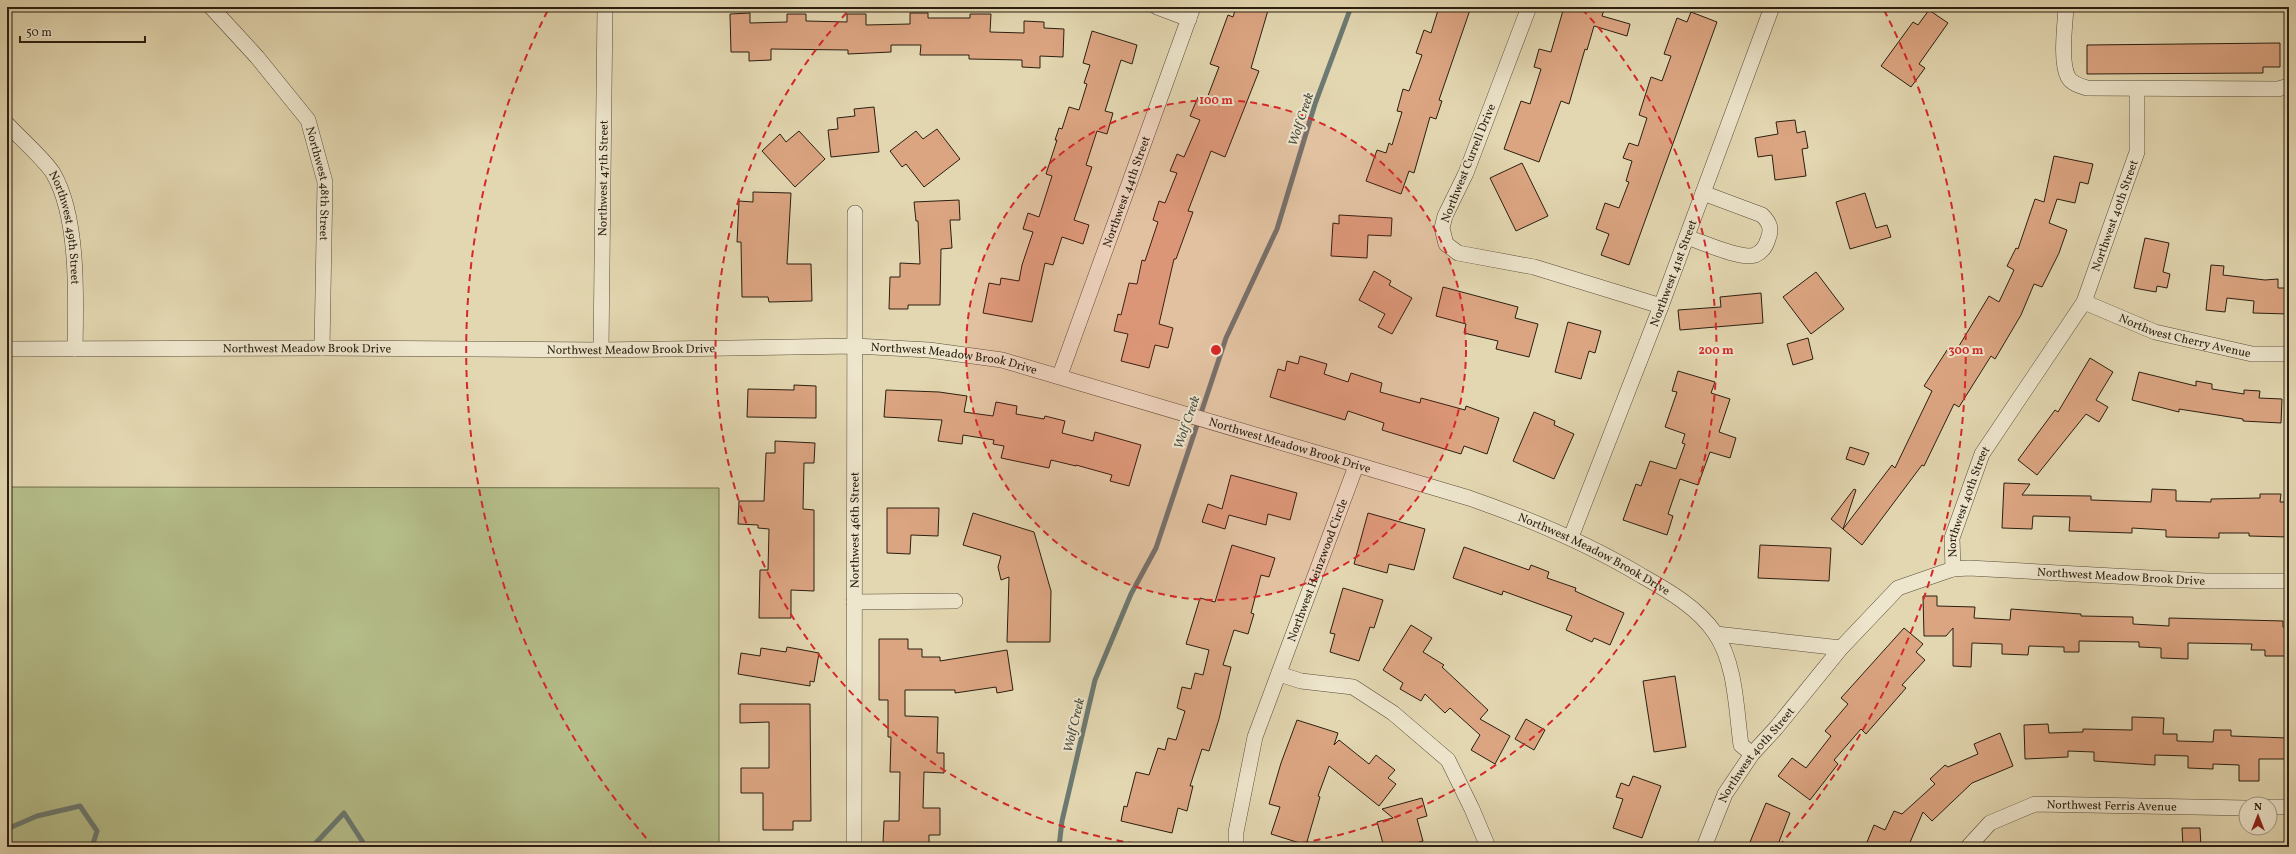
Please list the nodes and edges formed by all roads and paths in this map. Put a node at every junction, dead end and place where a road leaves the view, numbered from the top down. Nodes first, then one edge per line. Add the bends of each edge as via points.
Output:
1 (211, 7) edge
2 (605, 7) edge
3 (1157, 7) edge
4 (1529, 7) edge
5 (1772, 7) edge
6 (2066, 7) edge
7 (1191, 13) edge
8 (2289, 86) edge
9 (2137, 89) junction
10 (7, 124) edge
11 (1703, 193) junction
12 (855, 213) dead end
13 (1687, 236) junction
14 (2084, 302) junction
15 (1661, 306) junction
16 (855, 346) junction
17 (322, 348) junction
18 (7, 349) edge
19 (75, 349) junction
20 (601, 350) junction
21 (2289, 354) edge
22 (1060, 376) junction
23 (1356, 466) junction
24 (1571, 537) junction
25 (1953, 569) junction
26 (2289, 581) edge
27 (955, 601) dead end
28 (854, 602) junction
29 (1716, 634) junction
30 (1841, 648) junction
31 (1279, 674) junction
32 (1752, 754) junction
33 (2289, 807) edge
34 (2238, 808) edge
35 (2278, 808) edge
36 (854, 847) edge
37 (1236, 847) edge
38 (1488, 847) edge
39 (1704, 847) edge
40 (1968, 847) edge

1 - 17 street, Northwest 48th Street via 257,57 308,120 325,182
2 - 20 street, Northwest 47th Street
3 - 7 street
4 - 15 street, Northwest Currell Drive via 1466,173 1445,216 1442,228 1446,244 1458,253 1534,267
5 - 11 street, Northwest 41st Street
6 - 9 street via 2064,65 2069,78 2087,88
7 - 22 street, Northwest 44th Street
8 - 9 street via 2278,89
9 - 14 street, Northwest 40th Street via 2136,152
10 - 19 street, Northwest 49th Street via 53,173 68,214 76,286
11 - 13 street, Northwest 41st Street
11 - 13 street via 1762,215 1772,231 1765,247 1755,255 1742,256
12 - 16 street, Northwest 46th Street
13 - 15 street, Northwest 41st Street
14 - 21 street, Northwest Cherry Avenue via 2155,332 2252,354
14 - 25 street, Northwest 40th Street via 1982,454 1952,538
15 - 24 street, Northwest 41st Street
16 - 20 street, Northwest Meadow Brook Drive
16 - 22 street, Northwest Meadow Brook Drive via 929,350 1002,360
16 - 28 street, Northwest 46th Street
17 - 19 street, Northwest Meadow Brook Drive
17 - 20 street, Northwest Meadow Brook Drive
18 - 19 street, Northwest Meadow Brook Drive
22 - 23 street, Northwest Meadow Brook Drive
23 - 24 street, Northwest Meadow Brook Drive via 1469,498 1525,517
23 - 31 street, Northwest Heinzwood Circle
24 - 29 street, Northwest Meadow Brook Drive via 1662,587 1699,614
25 - 26 street, Northwest Meadow Brook Drive via 2205,581
25 - 30 street, Northwest 40th Street via 1898,588
27 - 28 street
28 - 36 street, Northwest 46th Street
29 - 30 street
29 - 32 street, Northwest Meadow Brook Drive via 1729,666 1741,744
30 - 32 street, Northwest 40th Street
31 - 37 street, Northwest Heinzwood Circle via 1255,737 1236,832
31 - 38 street via 1301,681 1353,687 1393,714 1448,760
32 - 39 street, Northwest 40th Street via 1726,794
33 - 35 street
34 - 40 street, Northwest Ferris Avenue via 2035,804 1990,823

